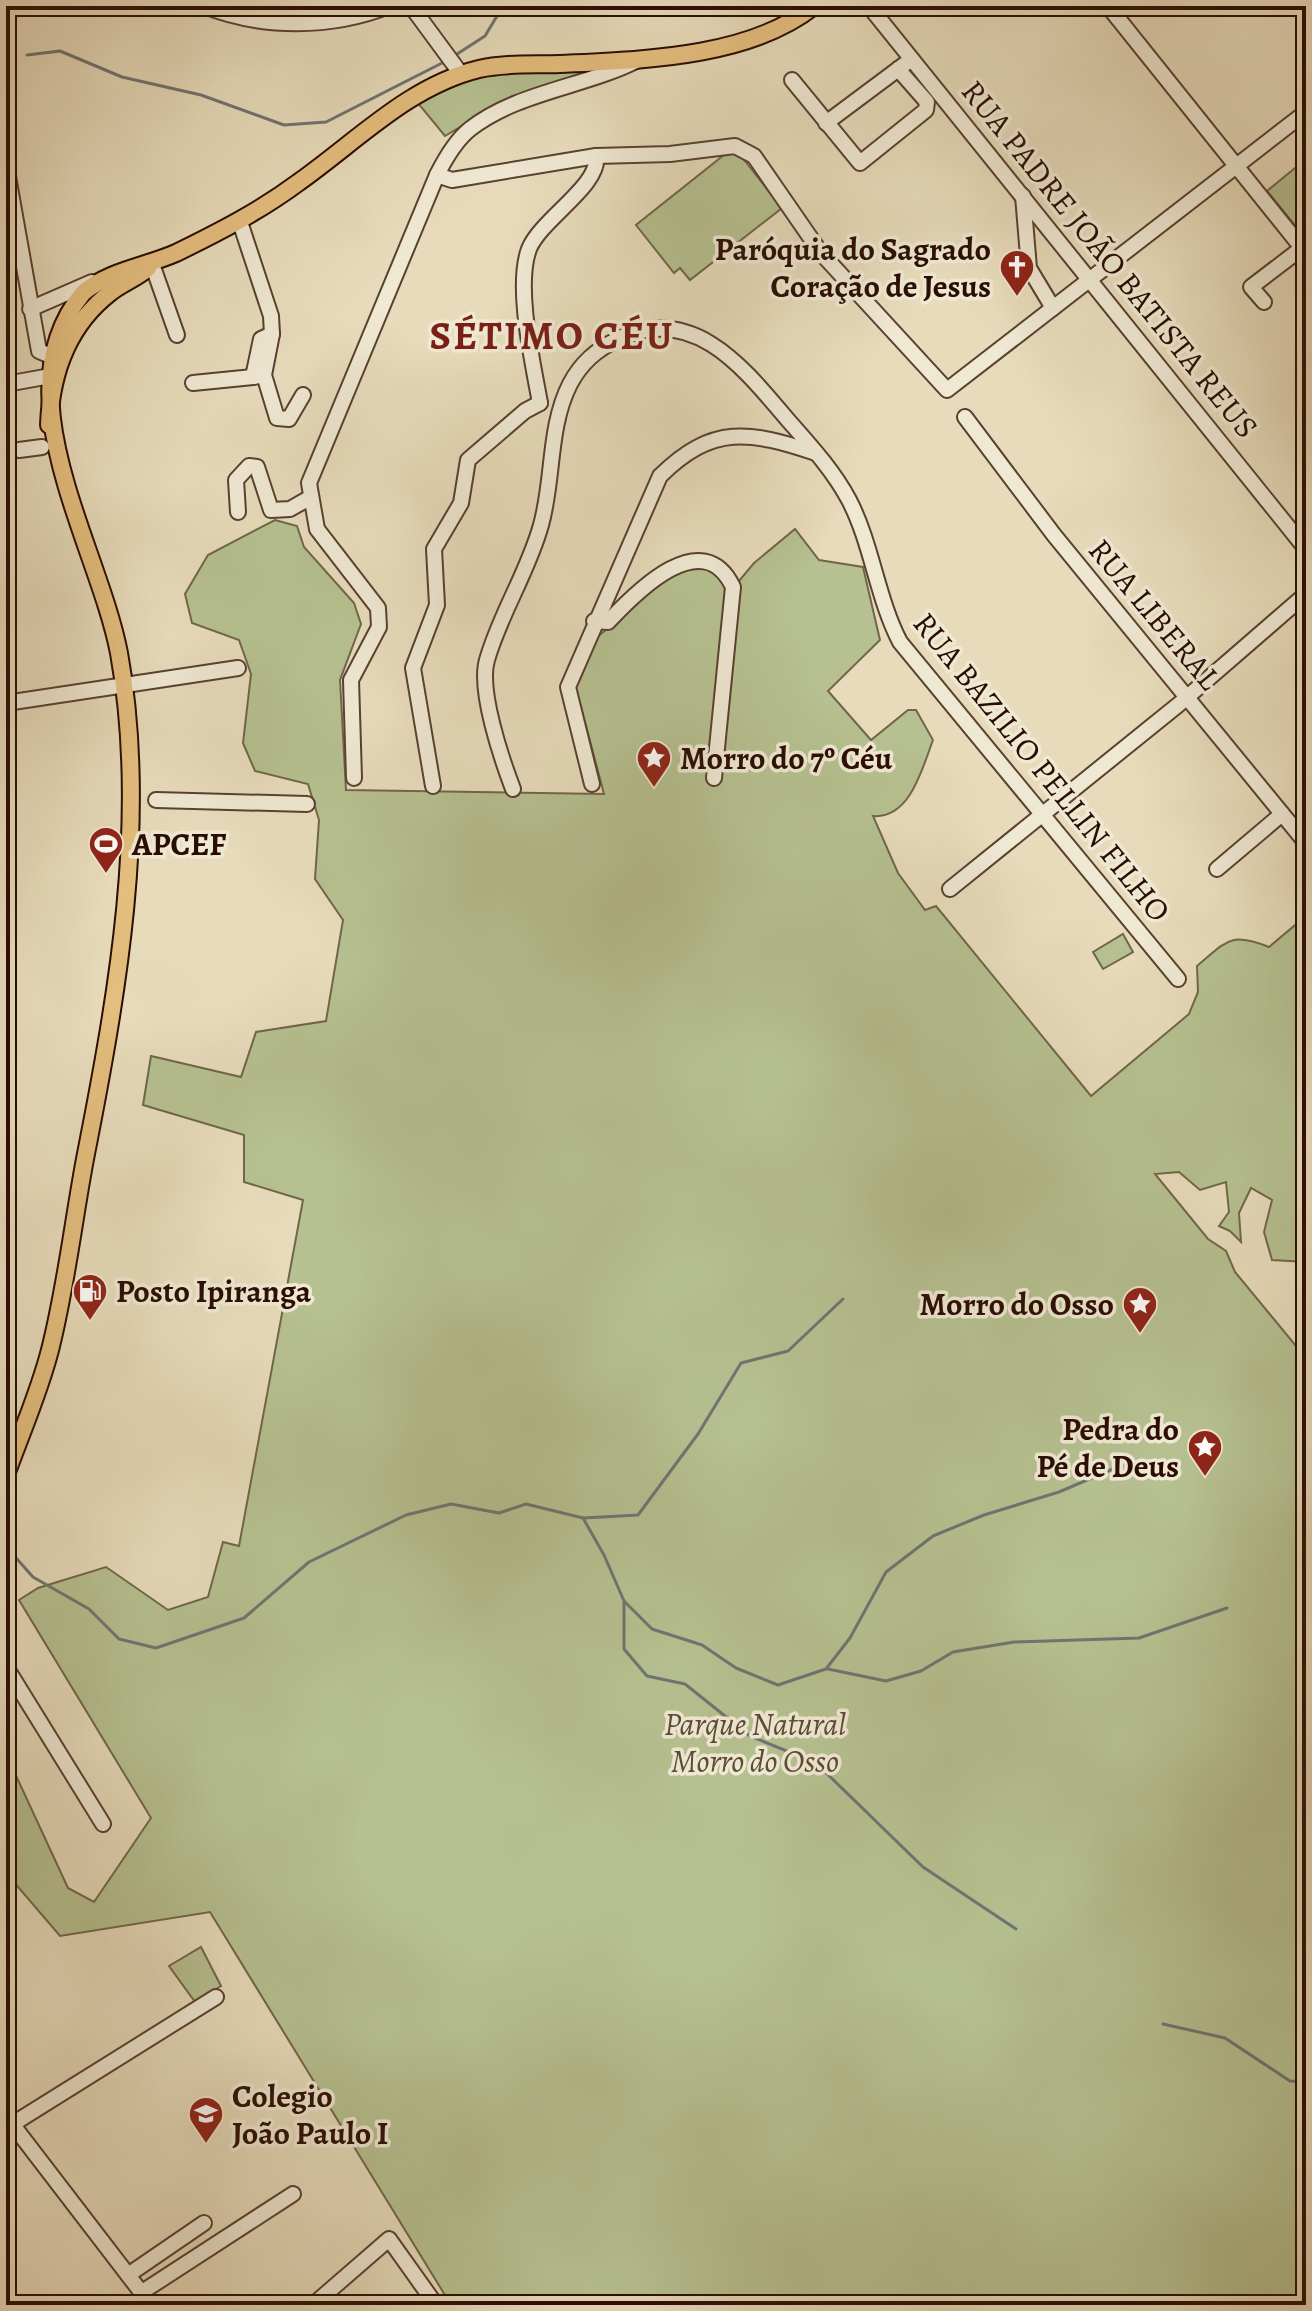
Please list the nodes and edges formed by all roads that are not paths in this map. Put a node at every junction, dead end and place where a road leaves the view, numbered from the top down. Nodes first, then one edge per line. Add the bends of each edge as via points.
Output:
1 (204, 6) edge
2 (291, 6) edge
3 (389, 6) edge
4 (411, 6) edge
5 (814, 6) edge
6 (869, 6) edge
7 (1108, 6) edge
8 (322, 24) junction
9 (913, 58) junction
10 (639, 60) junction
11 (898, 69) junction
12 (459, 72) junction
13 (792, 80) dead end
14 (1306, 112) edge
15 (826, 123) junction
16 (596, 156) junction
17 (6, 165) edge
18 (1238, 167) junction
19 (437, 175) junction
20 (1023, 195) junction
21 (240, 222) junction
22 (1304, 250) edge
23 (152, 264) junction
24 (1091, 281) junction
25 (68, 299) junction
26 (1264, 302) dead end
27 (1053, 308) junction
28 (30, 309) junction
29 (177, 335) dead end
30 (68, 340) junction
31 (53, 363) junction
32 (258, 376) junction
33 (38, 378) junction
34 (193, 383) dead end
35 (6, 384) edge
36 (303, 395) dead end
37 (540, 403) junction
38 (560, 410) junction
39 (965, 417) dead end
40 (42, 447) junction
41 (12, 451) edge
42 (816, 453) junction
43 (53, 477) junction
44 (311, 497) junction
45 (238, 512) dead end
46 (1306, 549) edge
47 (1306, 594) edge
48 (594, 621) junction
49 (238, 668) dead end
50 (123, 685) junction
51 (1188, 697) junction
52 (6, 703) edge
53 (354, 778) dead end
54 (714, 778) dead end
55 (592, 784) dead end
56 (433, 786) dead end
57 (513, 789) dead end
58 (144, 800) junction
59 (307, 804) dead end
60 (1042, 814) junction
61 (1282, 814) junction
62 (1306, 843) edge
63 (1217, 869) dead end
64 (950, 889) dead end
65 (1178, 979) dead end
66 (13, 1433) edge
67 (6, 1475) edge
68 (6, 1667) edge
69 (103, 1824) dead end
70 (216, 1997) dead end
71 (9, 2125) edge
72 (293, 2194) dead end
73 (204, 2223) dead end
74 (128, 2275) junction
75 (142, 2292) junction
76 (151, 2305) edge
77 (313, 2305) edge
78 (436, 2305) edge

1 - 8 street via 236,19
2 - 8 street
3 - 8 street
4 - 12 street
5 - 10 main road via 770,34
6 - 9 street, RUA PADRE JOÃO BATISTA REUS
7 - 18 street
9 - 11 street
9 - 20 street, RUA PADRE JOÃO BATISTA REUS
10 - 12 main road
10 - 19 street via 510,107 469,129
11 - 15 street
11 - 15 street via 928,106 864,161 858,163
12 - 21 main road via 410,99
13 - 15 street
14 - 18 street
16 - 19 street via 452,180
16 - 27 street via 744,149 821,253 947,390
16 - 37 street via 595,171 547,222 530,249 523,278
17 - 28 street
18 - 22 street
18 - 24 street
19 - 44 street via 309,483
20 - 24 street, RUA PADRE JOÃO BATISTA REUS
20 - 27 street via 1029,268
21 - 23 main road
21 - 32 street via 271,316 272,334
22 - 26 street via 1251,287
23 - 25 main road via 111,274
23 - 29 street
23 - 30 main road via 108,294
24 - 27 street
24 - 46 street, RUA PADRE JOÃO BATISTA REUS
25 - 28 street
25 - 30 main road via 76,319
25 - 31 main road
28 - 31 street via 39,351
30 - 31 main road
31 - 33 main road
31 - 43 main road
32 - 34 street
32 - 36 street via 277,418 289,419
33 - 35 street
33 - 40 main road
37 - 38 street
37 - 56 street via 469,459 461,502 434,549 437,607 413,670
38 - 42 street, RUA BAZILIO PELLIN FILHO via 585,360 629,334 658,327 687,332 743,367
38 - 57 street, RUA BAZILIO PELLIN FILHO via 541,525 485,663 494,741
39 - 51 street, RUA LIBERAL
40 - 41 street
40 - 43 main road
42 - 48 street via 728,436 705,441 680,456 660,476
42 - 60 street, RUA BAZILIO PELLIN FILHO via 851,505 900,642
43 - 50 main road via 109,617
44 - 45 street via 290,509 271,510 262,477 257,467 249,466 236,480
44 - 53 street via 317,529 378,608 379,627 351,680
47 - 51 street
48 - 54 street via 608,622 640,588 687,562 720,566 733,587
48 - 55 street via 568,687
49 - 50 street
50 - 52 street
50 - 58 main road
51 - 60 street
51 - 61 street, RUA LIBERAL
58 - 59 street
58 - 66 main road via 64,1290 49,1354
60 - 64 street
60 - 65 street, RUA BAZILIO PELLIN FILHO
61 - 62 street, RUA LIBERAL
61 - 63 street
66 - 67 main road
68 - 69 street
70 - 71 street
71 - 74 street
72 - 75 street
73 - 74 street
74 - 75 street
75 - 76 street
77 - 78 street via 389,2239

